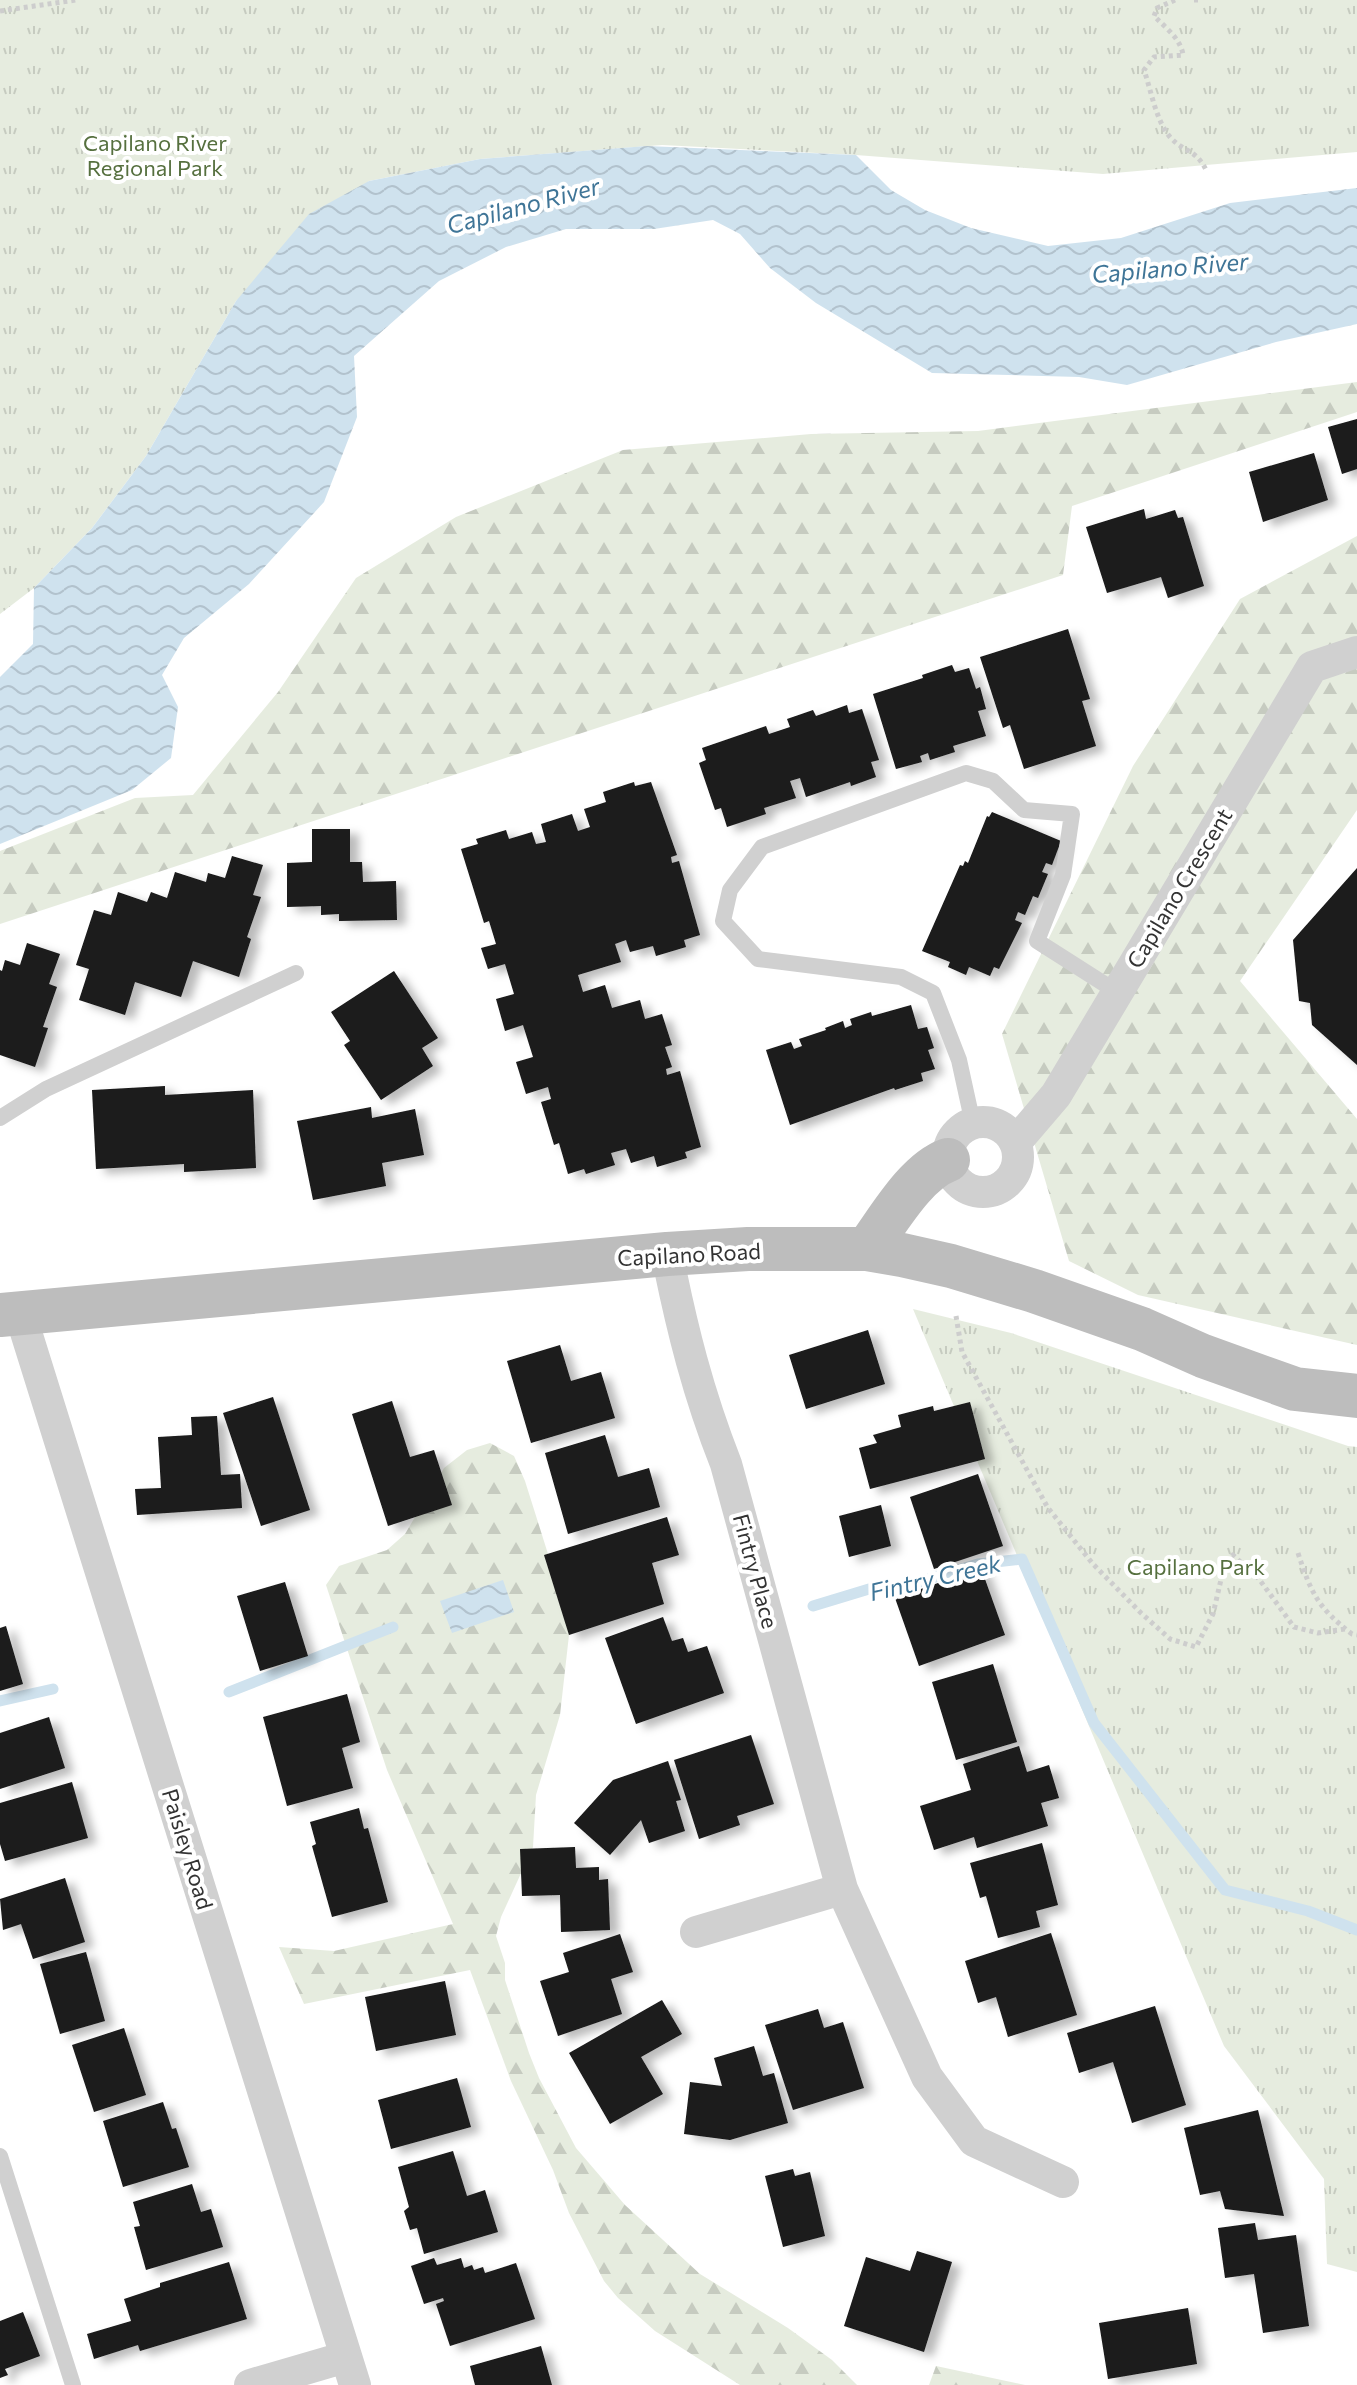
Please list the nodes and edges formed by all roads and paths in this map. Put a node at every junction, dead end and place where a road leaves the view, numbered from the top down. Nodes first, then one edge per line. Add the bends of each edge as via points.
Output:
1 (76, 0) edge
2 (1175, 0) edge
3 (1194, 0) edge
4 (1201, 0) edge
5 (0, 11) edge
6 (1207, 172) dead end
7 (1357, 652) edge
8 (296, 973) dead end
9 (1117, 992) junction
10 (0, 1118) edge
11 (973, 1124) junction
12 (1015, 1143) junction
13 (948, 1160) junction
14 (867, 1249) junction
15 (667, 1254) junction
16 (10, 1314) edge
17 (956, 1316) dead end
18 (1357, 1396) edge
19 (1298, 1553) dead end
20 (1345, 1629) junction
21 (1357, 1635) edge
22 (842, 1889) junction
23 (696, 1932) dead end
24 (0, 2156) edge
25 (1063, 2182) dead end
26 (350, 2371) edge
27 (73, 2385) edge
28 (250, 2385) edge

1 - 5 path
2 - 6 path via 1157,8 1154,16 1183,55 1154,57 1144,70 1170,138 1201,158
3 - 4 path
7 - 9 street, Capilano Crescent via 1312,667
8 - 10 lane via 46,1089
9 - 11 lane via 1037,941 1063,875 1072,814 1024,810 993,781 966,773 762,847 730,890 723,921 758,959 901,977 933,993 959,1060
9 - 12 street, Capilano Crescent via 1056,1095
11 - 12 street via 993,1124
11 - 13 street via 954,1137
12 - 13 street via 1018,1155 1011,1178 991,1191 968,1189 958,1182
13 - 14 main road via 934,1165 910,1190
14 - 15 main road, Capilano Road
14 - 18 main road, Capilano Road via 951,1266 1034,1291 1295,1389
15 - 16 main road, Capilano Road
15 - 22 street, Fintry Place via 703,1406 726,1464
16 - 26 street, Paisley Road
17 - 20 path via 962,1352 1048,1508 1093,1564 1170,1639 1196,1647 1233,1555 1259,1579 1294,1627 1318,1633
19 - 20 path via 1307,1582 1326,1613
20 - 21 path
22 - 23 street
22 - 25 street, Fintry Place via 927,2077 974,2141
24 - 27 lane
26 - 28 street

